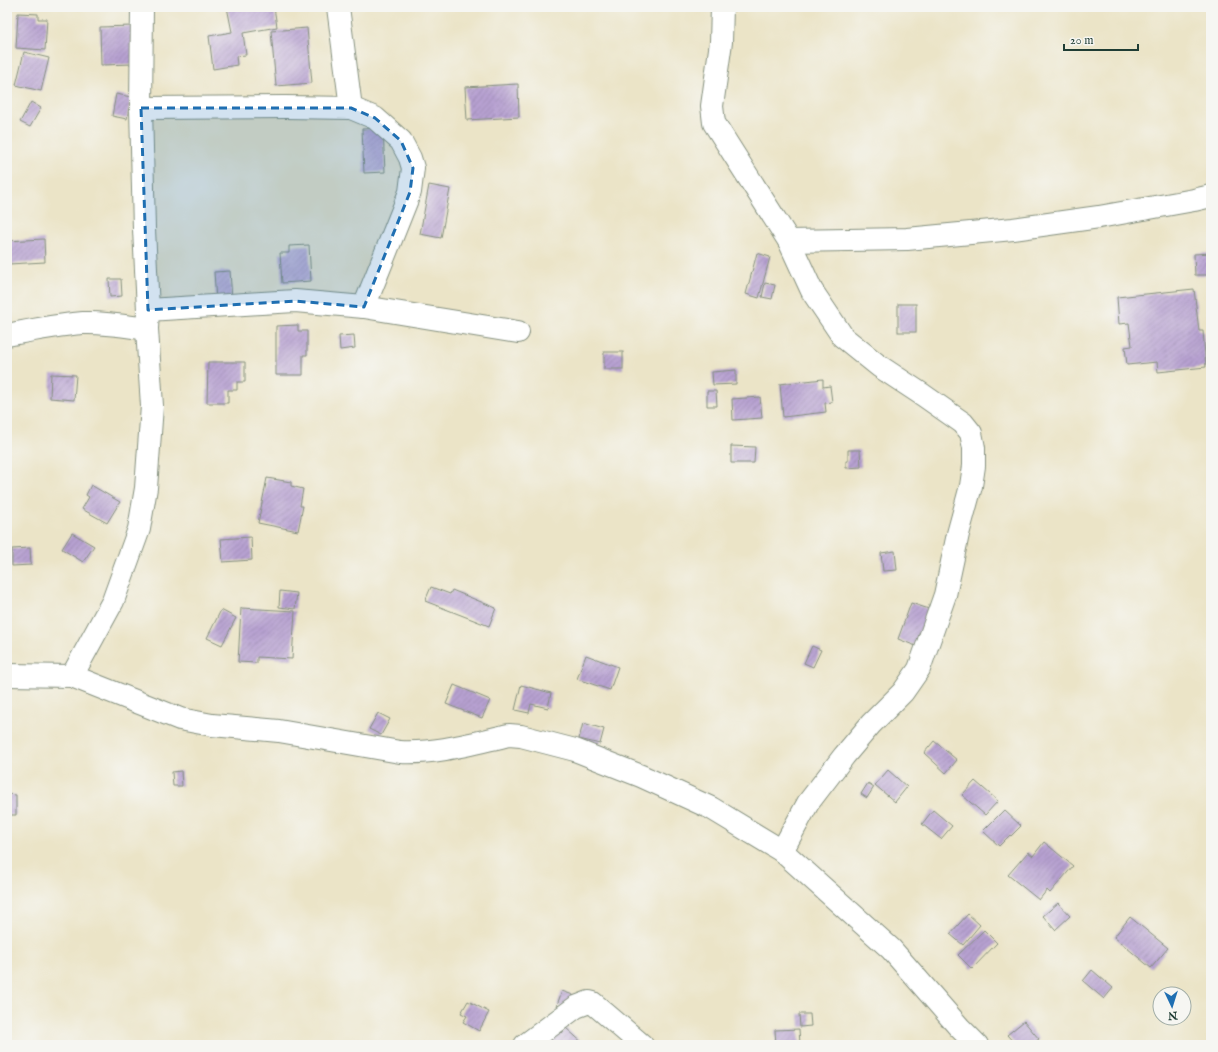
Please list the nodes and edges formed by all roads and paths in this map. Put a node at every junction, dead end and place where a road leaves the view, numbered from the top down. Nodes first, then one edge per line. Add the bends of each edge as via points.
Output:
1 (142, 7) edge
2 (338, 7) edge
3 (722, 7) edge
4 (141, 108) junction
5 (351, 108) junction
6 (1211, 196) edge
7 (789, 241) junction
8 (364, 307) junction
9 (148, 319) junction
10 (518, 332) dead end
11 (7, 335) edge
12 (7, 675) edge
13 (72, 676) junction
14 (782, 850) junction
15 (525, 1045) edge
16 (642, 1045) edge
17 (977, 1045) edge

1 - 4 street
2 - 5 street
3 - 7 street via 712,106 714,123
4 - 5 street
4 - 9 street
5 - 8 street via 375,118 401,141 413,168 410,192
6 - 7 street via 1106,216 1013,229 907,239
7 - 14 street via 812,291 843,336 879,366 963,423 971,433 974,466 945,595 920,669 903,692 844,756 808,803
8 - 9 street via 295,301
8 - 10 street
9 - 11 street via 56,326
9 - 13 street via 152,406 146,488 139,529 114,600
12 - 13 street
13 - 14 street via 180,719 212,725 278,731 400,752 448,748 508,735 521,736 575,750 641,776 711,808
14 - 17 street via 891,949
15 - 16 street via 576,1006 589,1002

